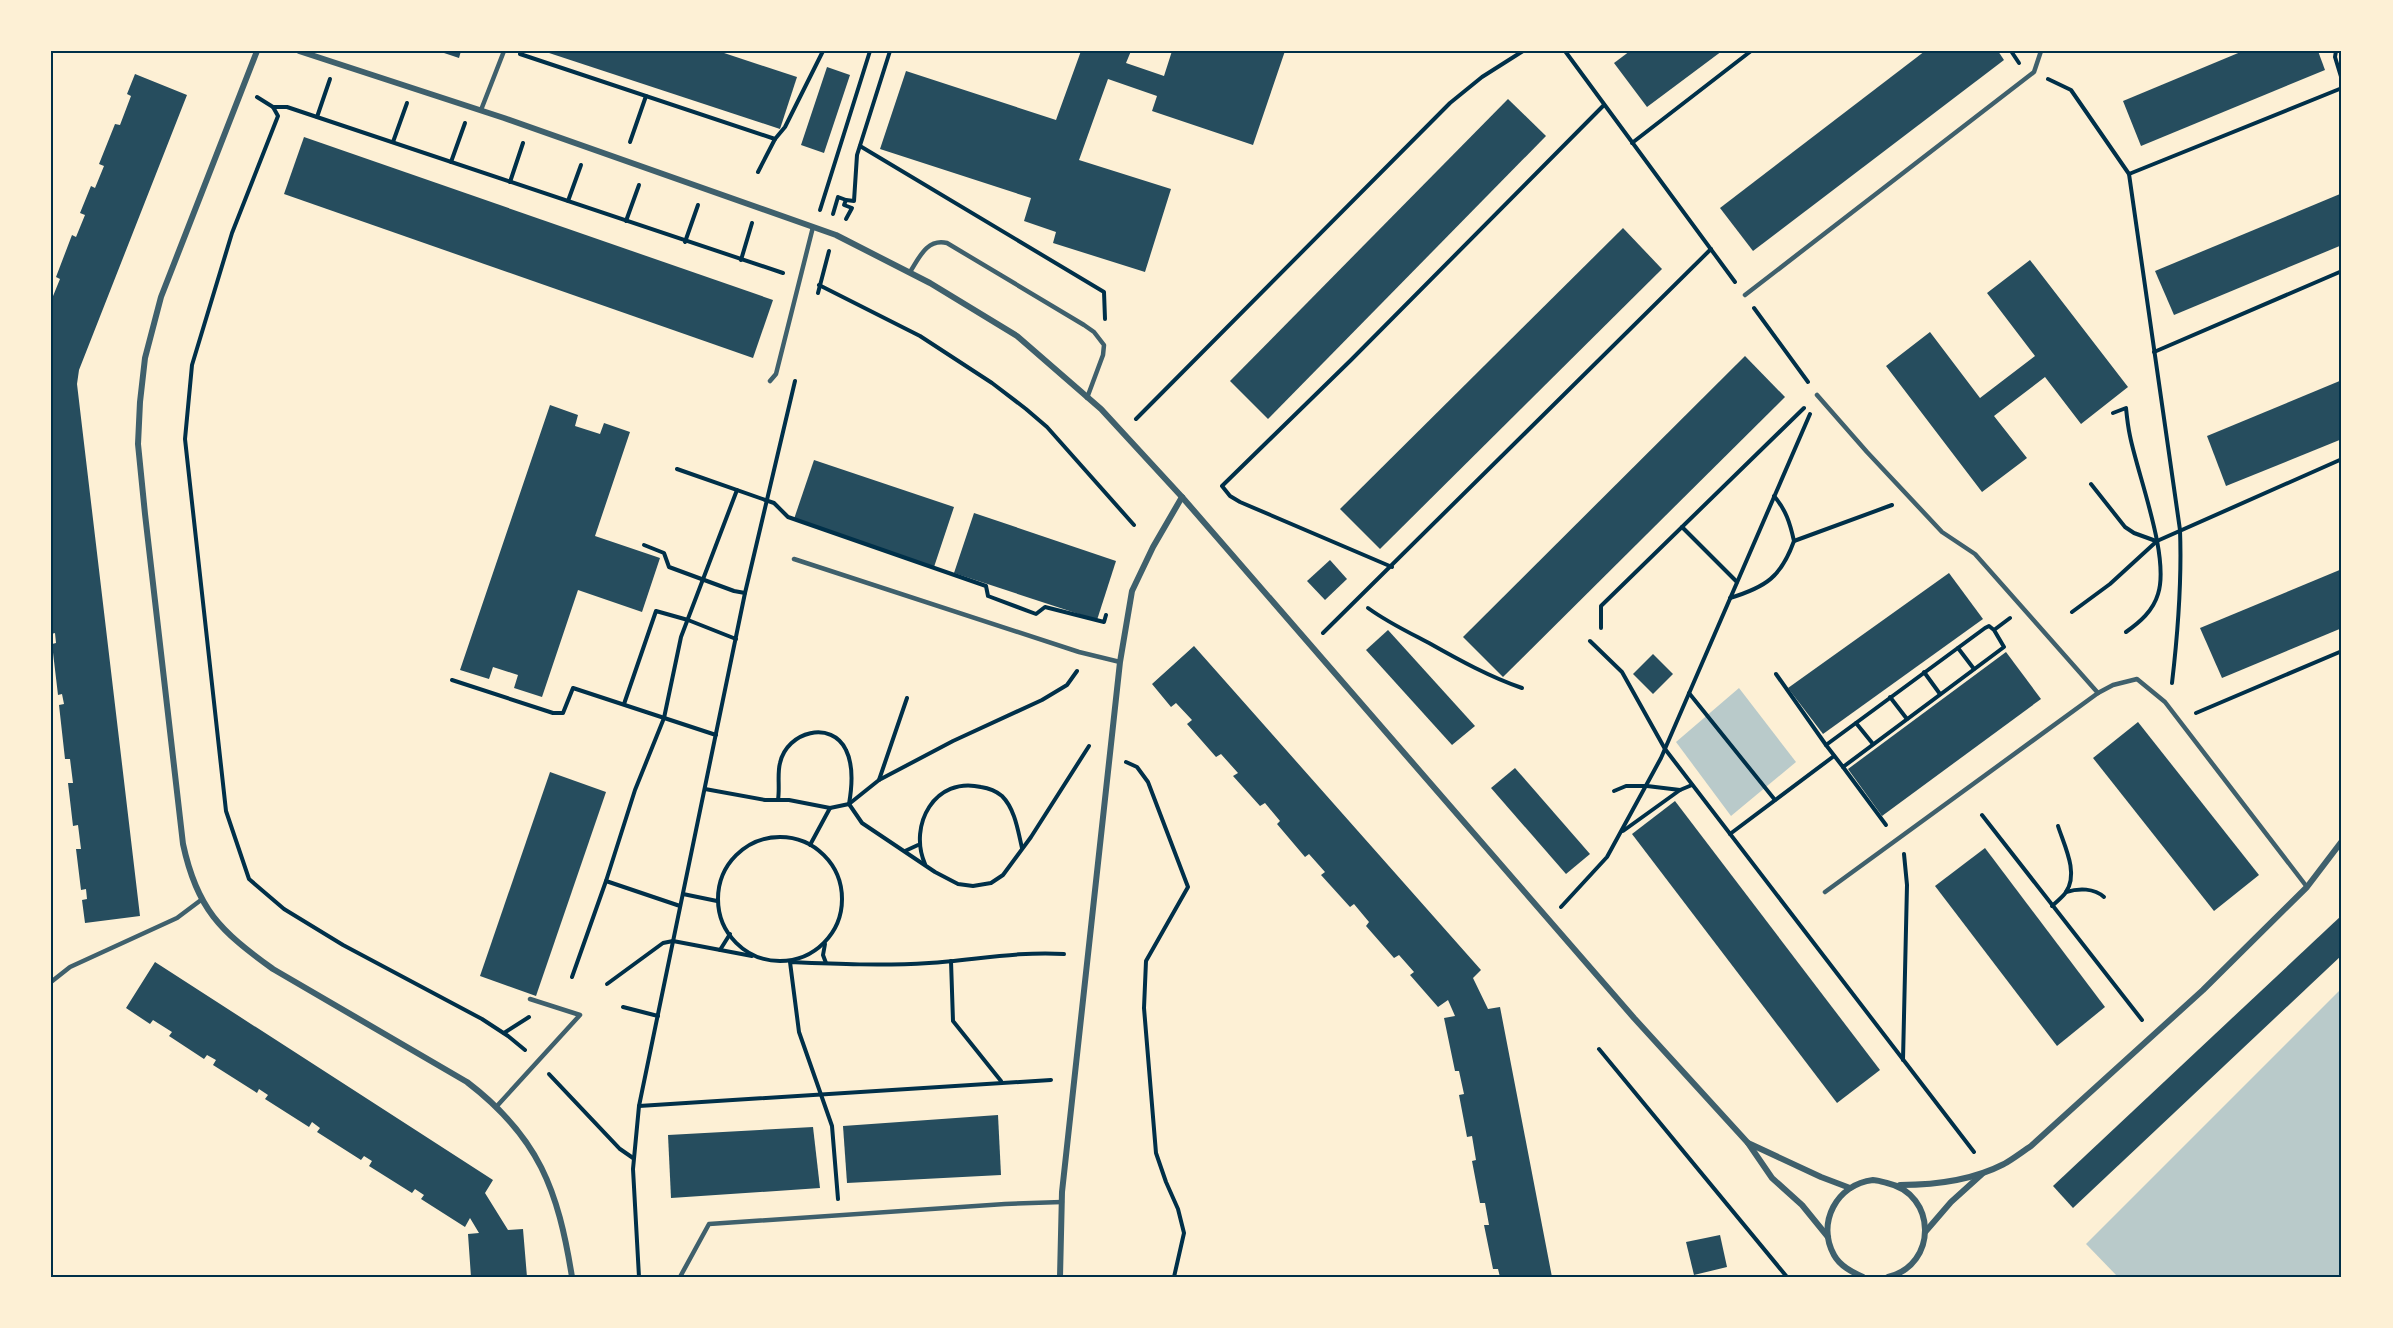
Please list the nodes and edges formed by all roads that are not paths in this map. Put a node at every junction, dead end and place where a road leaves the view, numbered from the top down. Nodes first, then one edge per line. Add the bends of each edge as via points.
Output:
1 (257, 51) edge
2 (299, 51) edge
3 (504, 51) edge
4 (2041, 51) edge
5 (481, 111) junction
6 (813, 227) junction
7 (910, 272) junction
8 (1745, 295) road end
9 (770, 381) dead end
10 (1819, 396) road end
11 (1088, 398) junction
12 (1182, 497) junction
13 (794, 559) dead end
14 (1120, 662) junction
15 (2098, 693) junction
16 (2342, 841) edge
17 (2307, 888) junction
18 (1826, 892) dead end
19 (201, 900) junction
20 (51, 982) edge
21 (530, 999) dead end
22 (497, 1106) junction
23 (1748, 1143) junction
24 (1982, 1173) junction
25 (1900, 1185) junction
26 (1850, 1188) junction
27 (1062, 1202) junction
28 (1926, 1231) junction
29 (1827, 1237) junction
30 (1908, 1267) junction
31 (1848, 1270) junction
32 (572, 1277) edge
33 (680, 1277) edge
34 (1060, 1277) edge
35 (1854, 1277) edge
36 (1863, 1277) edge
37 (1888, 1277) edge
38 (1908, 1277) edge

1 - 19 street via 161,297 145,358 140,402 138,444 181,823 189,871
2 - 5 street
3 - 5 lane
4 - 8 lane via 2034,72
5 - 6 street
6 - 7 street
6 - 9 lane via 776,374
7 - 11 street via 1017,336
7 - 11 lane via 927,246 939,241 947,243 1094,332 1104,345
10 - 15 lane via 1942,532 1975,554
11 - 12 street
12 - 14 street via 1132,591
12 - 23 street via 1634,1018
13 - 14 lane via 1078,652
14 - 27 street
15 - 17 lane via 2137,679 2165,702
15 - 18 lane
16 - 17 street
17 - 24 street via 2211,982 2031,1146
19 - 20 lane via 177,918 69,967
19 - 22 street via 226,932 273,969 432,1060
21 - 22 lane via 580,1016
22 - 32 street via 527,1142 551,1187
23 - 26 street
23 - 29 street via 1772,1178 1802,1205
24 - 25 street via 1926,1185
24 - 28 street
25 - 26 street via 1874,1180
25 - 28 street via 1919,1205
26 - 29 street via 1836,1201 1828,1218
27 - 33 lane via 709,1224
27 - 34 street
28 - 30 street via 1921,1251
29 - 31 street via 1835,1256
30 - 37 street
30 - 38 street
31 - 35 street
31 - 36 street

